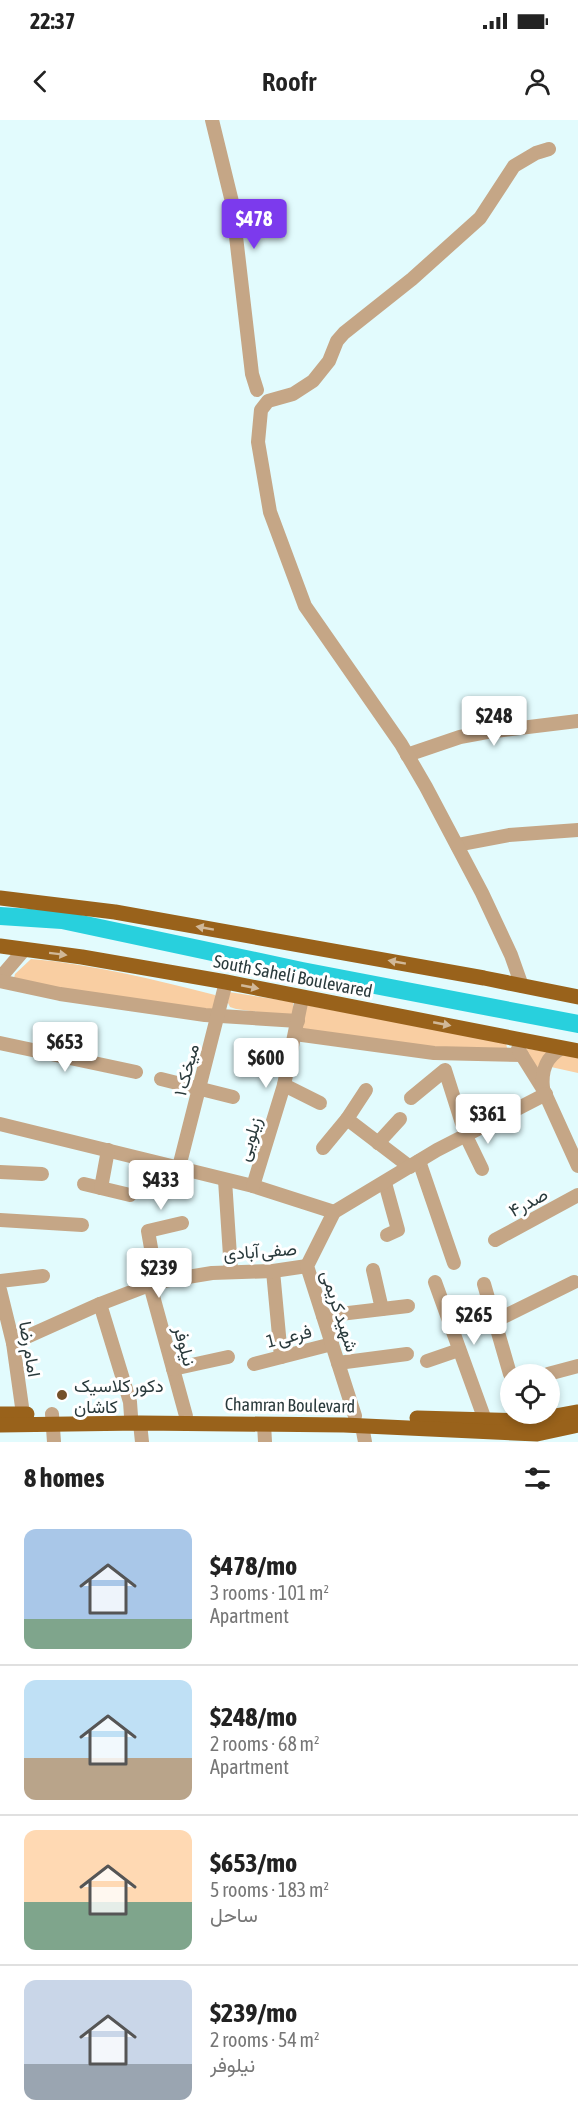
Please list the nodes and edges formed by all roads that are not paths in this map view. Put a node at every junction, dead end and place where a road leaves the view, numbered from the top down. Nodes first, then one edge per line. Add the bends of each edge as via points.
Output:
1 (212, 120) edge
2 (549, 149) dead end
3 (257, 390) junction
4 (279, 397) junction
5 (263, 408) junction
6 (578, 721) edge
7 (407, 754) junction
8 (578, 830) edge
9 (457, 845) junction
10 (0, 898) edge
11 (0, 946) edge
12 (24, 950) junction
13 (0, 980) edge
14 (226, 982) junction
15 (522, 986) junction
16 (578, 997) edge
17 (302, 998) junction
18 (219, 1014) junction
19 (297, 1027) junction
20 (510, 1038) junction
21 (0, 1044) edge
22 (562, 1048) junction
23 (578, 1051) edge
24 (246, 1053) dead end
25 (522, 1056) junction
26 (288, 1063) junction
27 (136, 1072) dead end
28 (161, 1079) dead end
29 (284, 1085) junction
30 (200, 1088) junction
31 (366, 1090) dead end
32 (544, 1091) junction
33 (233, 1097) dead end
34 (411, 1098) dead end
35 (320, 1102) dead end
36 (347, 1119) junction
37 (400, 1119) dead end
38 (0, 1124) edge
39 (465, 1136) junction
40 (378, 1143) junction
41 (323, 1148) dead end
42 (108, 1150) junction
43 (415, 1164) junction
44 (578, 1166) edge
45 (178, 1167) junction
46 (482, 1169) dead end
47 (0, 1172) edge
48 (42, 1174) dead end
49 (225, 1180) junction
50 (385, 1183) junction
51 (84, 1184) dead end
52 (253, 1186) junction
53 (101, 1188) junction
54 (130, 1195) dead end
55 (578, 1195) edge
56 (334, 1212) junction
57 (0, 1220) edge
58 (182, 1223) dead end
59 (82, 1225) dead end
60 (387, 1236) dead end
61 (495, 1240) dead end
62 (454, 1263) dead end
63 (307, 1266) junction
64 (373, 1270) dead end
65 (231, 1271) junction
66 (273, 1271) junction
67 (44, 1276) dead end
68 (0, 1281) edge
69 (435, 1282) dead end
70 (574, 1282) dead end
71 (153, 1284) junction
72 (484, 1284) dead end
73 (0, 1290) edge
74 (100, 1304) junction
75 (408, 1306) dead end
76 (382, 1309) junction
77 (323, 1316) junction
78 (495, 1321) junction
79 (13, 1343) junction
80 (332, 1344) junction
81 (459, 1350) junction
82 (407, 1354) dead end
83 (228, 1357) dead end
84 (281, 1357) junction
85 (427, 1361) dead end
86 (338, 1363) junction
87 (254, 1364) dead end
88 (507, 1364) edge
89 (578, 1366) edge
90 (173, 1369) junction
91 (560, 1371) edge
92 (578, 1412) edge
93 (0, 1414) edge
94 (23, 1414) junction
95 (186, 1416) junction
96 (560, 1416) edge
97 (52, 1419) junction
98 (500, 1419) edge
99 (136, 1420) junction
100 (485, 1420) junction
101 (358, 1421) junction
102 (264, 1424) junction
103 (0, 1425) edge
104 (578, 1425) edge
105 (539, 1438) edge
106 (54, 1442) edge
107 (142, 1442) edge
108 (265, 1442) edge
109 (365, 1442) edge

1 - 3 street via 232,202
2 - 4 street via 514,166 480,218 344,333 313,381 293,394
3 - 4 street
3 - 5 street
4 - 5 street via 268,400
5 - 7 street via 258,442 270,512 305,606
6 - 7 street via 478,733
7 - 9 street
8 - 9 street via 509,835
9 - 15 street
15 -> 10 main road, South Saheli Boulevared via 115,912
11 - 12 main road, South Saheli Boulevared
12 - 13 street
12 -> 14 main road, South Saheli Boulevared
13 - 18 street via 60,994
14 -> 17 main road, South Saheli Boulevared
14 - 18 street, میخک ۱
15 - 16 main road, South Saheli Boulevared
17 - 19 street, زیلویی
17 -> 20 main road, South Saheli Boulevared
18 - 19 street
18 - 30 street, میخک ۱
19 - 25 street via 434,1053
19 - 26 street, زیلویی
20 - 22 main road, South Saheli Boulevared
20 - 25 street
21 - 27 street
22 - 23 main road, South Saheli Boulevared
22 - 32 street via 544,1067
24 - 26 street
25 - 32 street
26 - 29 street, زیلویی
28 - 30 street
29 - 35 street
29 - 52 street, زیلویی
30 - 33 street
30 - 45 street, میخک ۱
31 - 36 street
32 - 39 street
32 - 44 street
34 - 39 street via 445,1070
36 - 40 street
36 - 41 street
37 - 40 street
38 - 42 street
39 - 43 street
39 - 46 street
40 - 43 street
42 - 45 street
42 - 53 street
43 - 50 street
43 - 62 street
45 - 49 street
47 - 48 street
49 - 52 street
49 - 65 street
50 - 56 street
50 - 60 street via 398,1230
51 - 53 street
52 - 56 street
53 - 54 street
55 - 61 street, صدر۴
56 - 63 street, شهید کریمی
57 - 59 street
58 - 71 street, نیلوفر via 148,1231
63 - 66 street, صفی آبادی
63 - 77 street, شهید کریمی
64 - 76 street
65 - 66 street, صفی آبادی
65 - 71 street, صفی آبادی
66 - 84 street
67 - 68 street
69 - 81 street
70 - 78 street
71 - 74 street, صفی آبادی
71 - 90 street, نیلوفر
72 - 78 street
73 - 79 street, امام رضا
74 - 79 street, صفی آبادی
74 - 99 street
75 - 76 street
76 - 77 street
77 - 80 street, شهید کریمی
78 - 88 street
79 - 94 street, امام رضا
80 - 84 street, فرعی 1
80 - 86 street, شهید کریمی
81 - 85 street
81 - 100 street
82 - 86 street
83 - 90 street
84 - 87 street, فرعی 1
86 - 101 street, شهید کریمی
89 - 91 street
90 - 95 street, نیلوفر
92 - 96 main road, Chamran Boulevard
93 - 94 main road, Chamran Boulevard
94 - 97 main road, Chamran Boulevard
95 - 99 main road, Chamran Boulevard
95 - 101 main road, Chamran Boulevard
97 - 99 main road, Chamran Boulevard
97 - 103 main road, Chamran Boulevard
97 - 106 street
98 - 100 main road, Chamran Boulevard
99 - 102 main road, Chamran Boulevard
99 - 107 street
100 - 101 main road, Chamran Boulevard
101 - 102 main road, Chamran Boulevard
101 - 105 main road, Chamran Boulevard
101 - 109 street, شهید کریمی
102 - 108 street
104 - 105 main road, Chamran Boulevard

